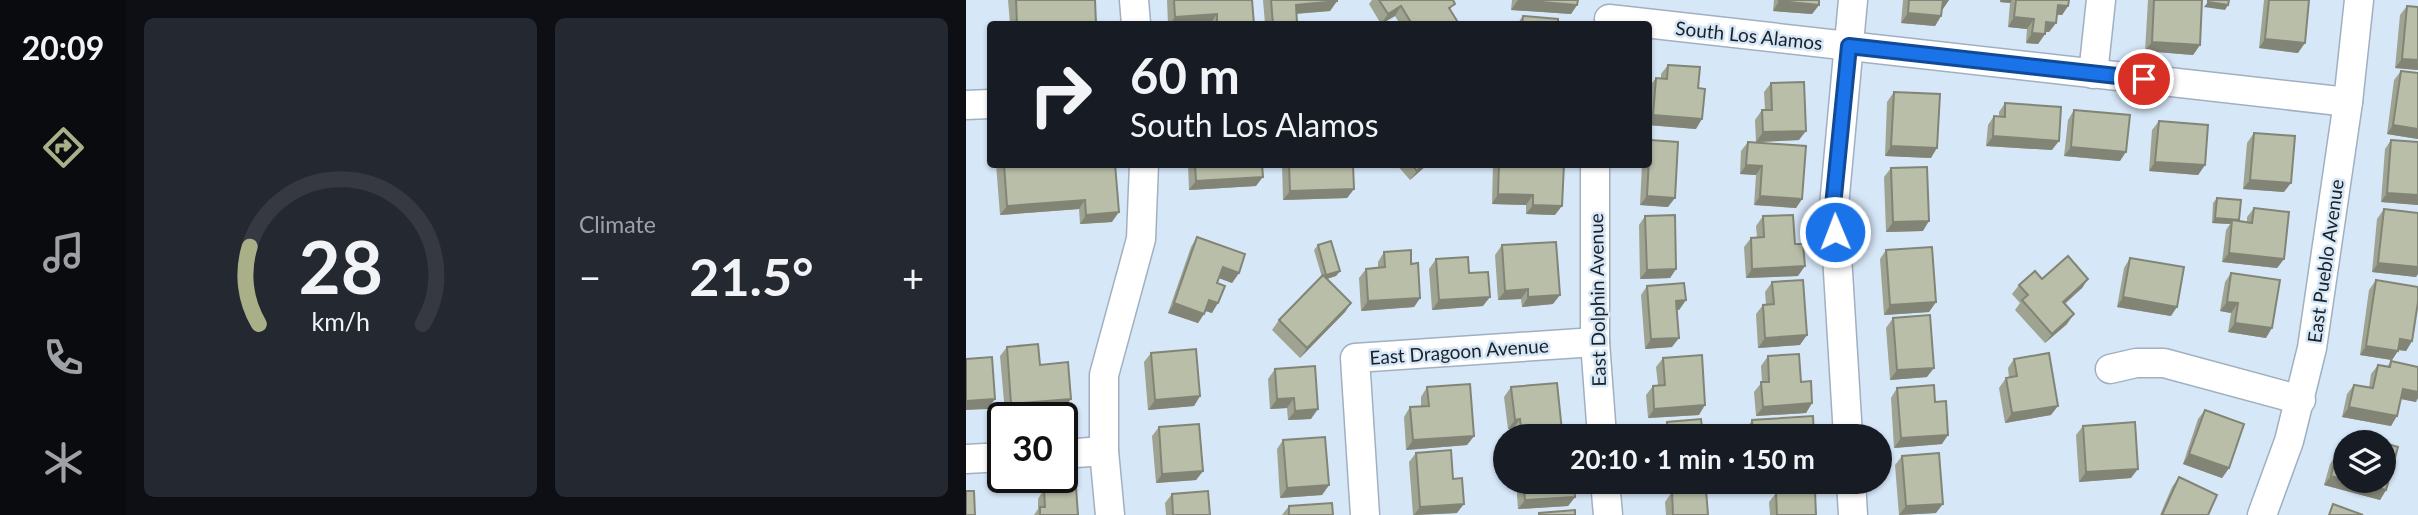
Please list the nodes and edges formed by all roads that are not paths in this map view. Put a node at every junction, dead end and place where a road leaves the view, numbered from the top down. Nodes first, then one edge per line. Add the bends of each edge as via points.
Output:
1 (1134, 0) edge
2 (1853, 0) edge
3 (2101, 0) edge
4 (2358, 0) edge
5 (1609, 15) edge
6 (1136, 21) edge
7 (1849, 46) junction
8 (2093, 74) junction
9 (2348, 102) junction
10 (987, 104) edge
11 (966, 106) edge
12 (1144, 168) edge
13 (1595, 168) edge
14 (1595, 342) junction
15 (2110, 369) dead end
16 (2301, 400) junction
17 (1601, 424) edge
18 (1847, 424) edge
19 (1104, 451) junction
20 (1078, 453) edge
21 (987, 458) edge
22 (966, 459) edge
23 (1606, 494) edge
24 (1852, 494) edge
25 (1110, 515) edge
26 (1365, 515) edge
27 (1608, 515) edge
28 (1853, 515) edge
29 (2262, 515) edge

1 - 6 street
2 - 7 street
3 - 8 street
4 - 9 street, East Pueblo Avenue
5 - 7 street, South Los Alamos
7 - 8 street, South Los Alamos
7 - 18 street via 1833,206
8 - 9 street, South Los Alamos
9 - 16 street, East Pueblo Avenue
10 - 11 street
12 - 19 street via 1141,239 1104,375
13 - 14 street, East Dolphin Avenue
14 - 17 street, East Dolphin Avenue
14 - 26 street, East Dragoon Avenue via 1355,358
15 - 16 street via 2164,363
16 - 29 street, East Pueblo Avenue
19 - 20 street
19 - 25 street
21 - 22 street
23 - 27 street
24 - 28 street

